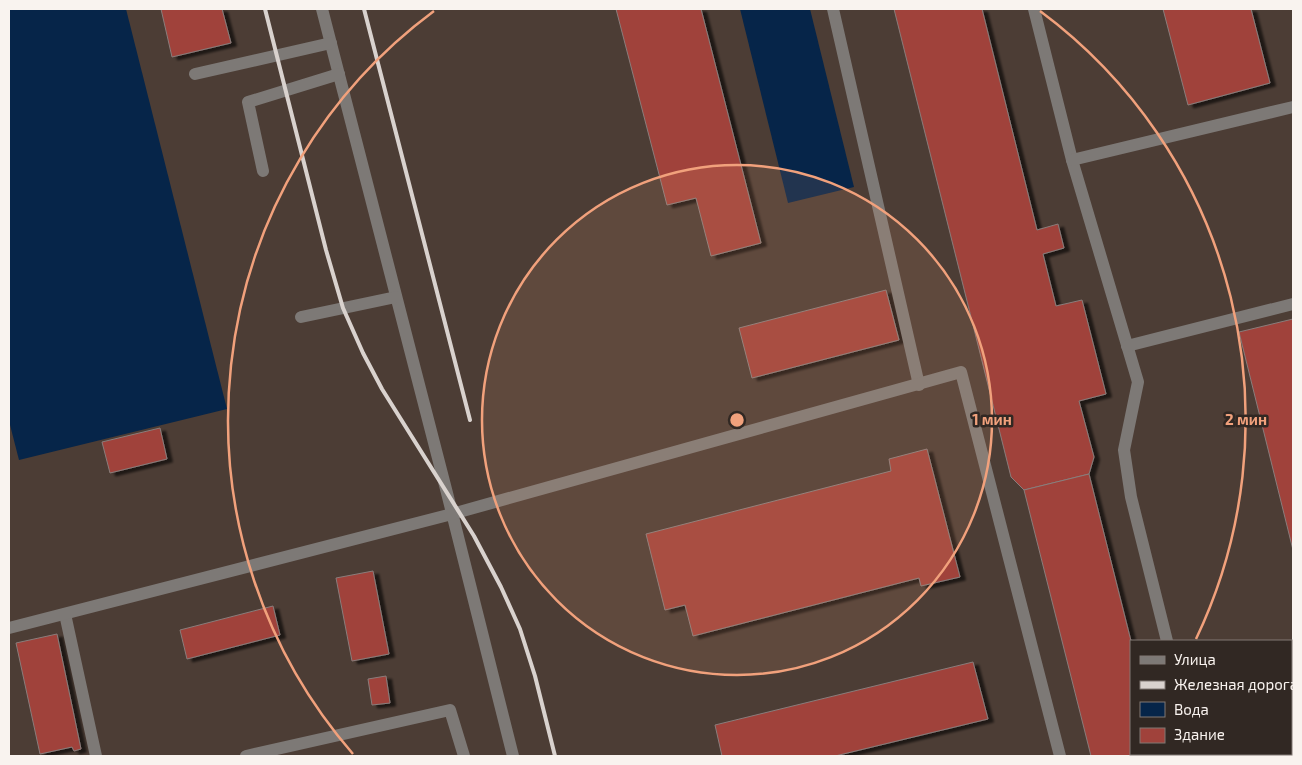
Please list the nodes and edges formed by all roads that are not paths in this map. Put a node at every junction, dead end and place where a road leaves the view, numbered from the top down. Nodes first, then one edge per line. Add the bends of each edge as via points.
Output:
1 (322, 9) edge
2 (833, 9) edge
3 (1034, 9) edge
4 (331, 43) junction
5 (195, 74) dead end
6 (339, 74) junction
7 (1293, 107) edge
8 (1072, 160) junction
9 (263, 171) dead end
10 (396, 297) junction
11 (1293, 304) edge
12 (301, 317) dead end
13 (1128, 346) junction
14 (919, 385) junction
15 (452, 514) junction
16 (65, 614) junction
17 (9, 628) edge
18 (1167, 640) edge
19 (96, 756) edge
20 (246, 756) edge
21 (464, 756) edge
22 (513, 756) edge
23 (1060, 756) edge

1 - 4 lane
2 - 14 lane
3 - 8 lane
4 - 5 lane
4 - 6 lane
6 - 9 lane via 248,102
6 - 10 lane
7 - 8 lane
8 - 13 lane
10 - 12 lane
10 - 15 lane
11 - 13 lane
13 - 18 lane via 1138,382 1124,450 1131,497
14 - 15 lane
14 - 23 lane via 961,372
15 - 16 lane
15 - 22 lane
16 - 17 lane
16 - 19 lane
20 - 21 lane via 450,710

